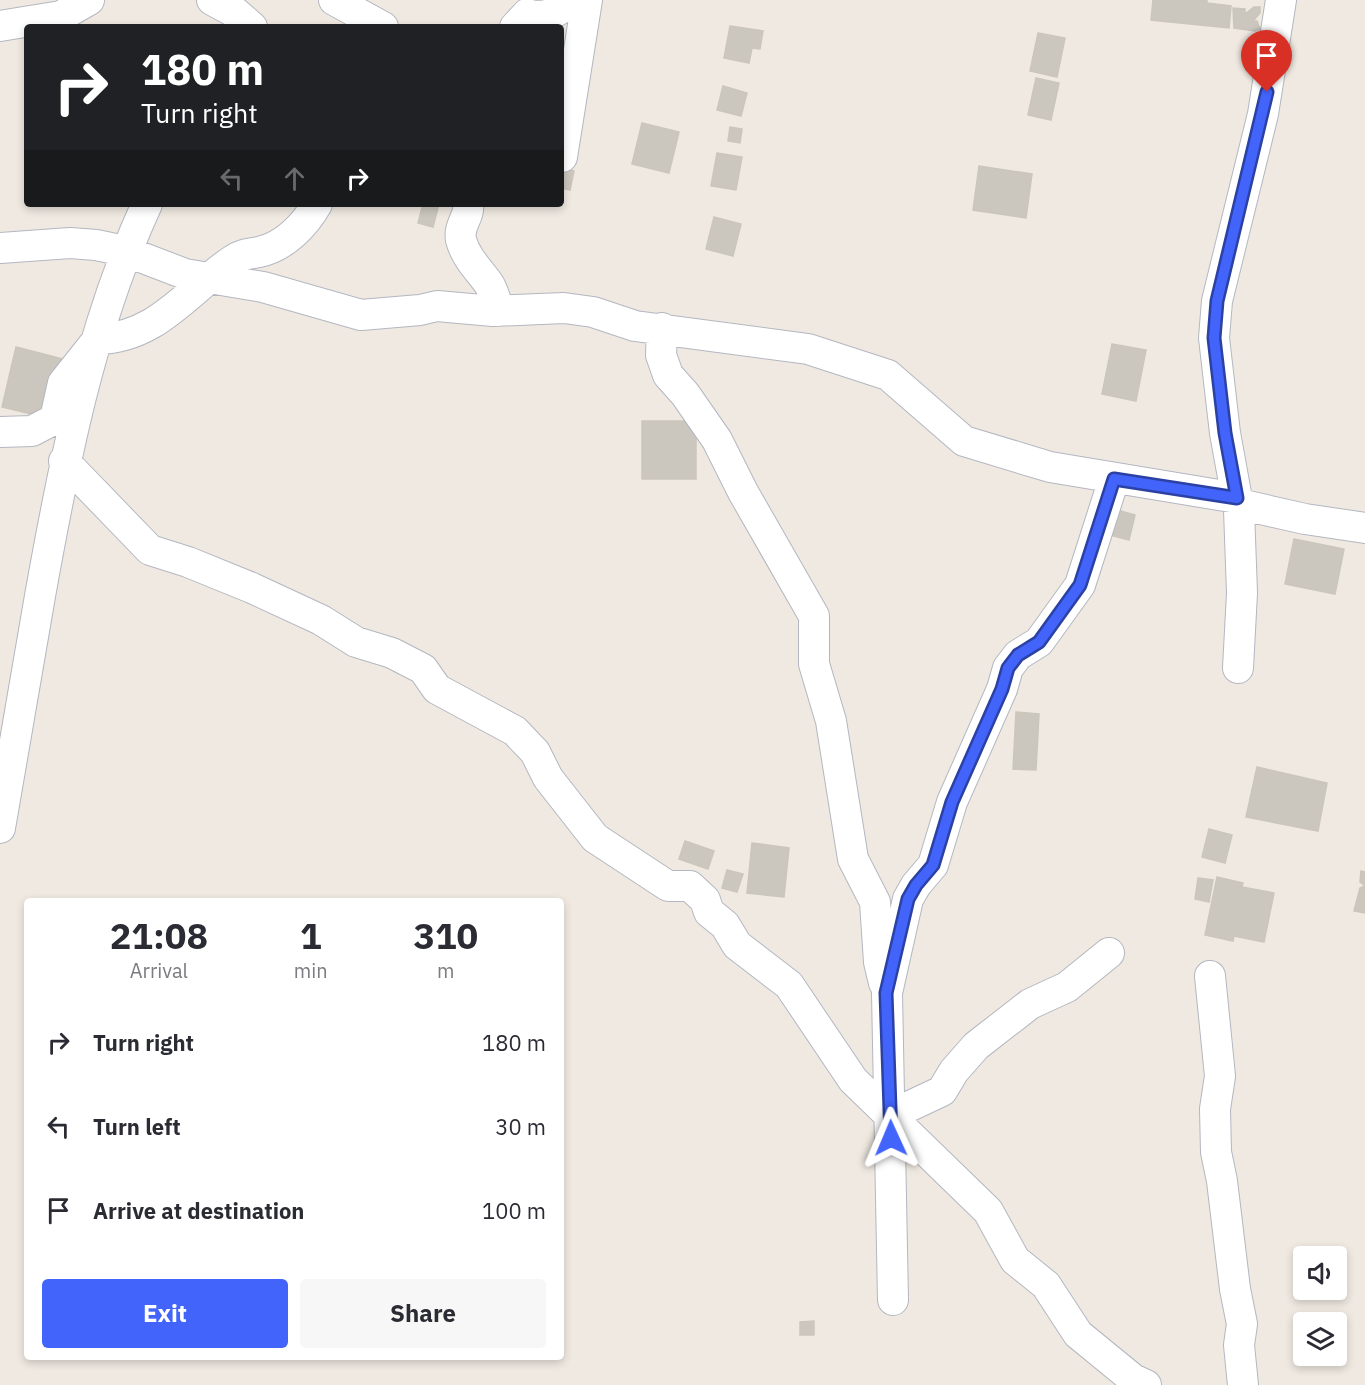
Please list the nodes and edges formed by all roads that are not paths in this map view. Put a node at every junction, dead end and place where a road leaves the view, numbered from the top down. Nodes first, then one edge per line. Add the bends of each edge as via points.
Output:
1 (89, 0) edge
2 (334, 0) edge
3 (570, 0) edge
4 (587, 0) edge
5 (1281, 0) edge
6 (378, 24) edge
7 (518, 24) edge
8 (0, 26) edge
9 (564, 144) edge
10 (146, 207) edge
11 (315, 207) edge
12 (468, 207) edge
13 (0, 248) edge
14 (125, 251) junction
15 (208, 278) junction
16 (499, 311) junction
17 (662, 328) junction
18 (98, 339) junction
19 (0, 432) edge
20 (64, 460) junction
21 (1114, 479) junction
22 (1238, 501) junction
23 (1365, 528) edge
24 (1238, 668) dead end
25 (0, 828) edge
26 (1109, 953) dead end
27 (1210, 976) dead end
28 (886, 993) junction
29 (891, 1115) junction
30 (893, 1300) dead end
31 (1146, 1385) edge
32 (1243, 1385) edge

1 - 8 street via 61,16
2 - 6 street
3 - 7 street via 560,11 538,18 527,14
4 - 9 street
5 - 22 street via 1263,114 1217,301 1214,338
10 - 14 street
11 - 15 street via 309,219 287,238 260,252 235,258
12 - 16 street via 460,226 461,240 473,266 493,292
13 - 14 street via 70,243
14 - 15 street via 164,267
14 - 18 street
15 - 16 street via 263,287 361,315 437,306
15 - 18 street via 153,324 125,336
16 - 17 street via 581,310 635,326
17 - 21 street via 808,349 881,372 964,441 1050,467
17 - 28 street via 661,355 668,375 717,440 814,616 814,664 831,722 853,859 875,902 879,962
18 - 19 street via 63,384 55,419 32,431
18 - 20 street
20 - 25 street
20 - 29 street via 150,550 252,588 356,642 392,653 423,669 437,689 515,731 535,752 548,778 595,838 668,886 690,886 705,900 709,912 725,925 737,945 789,985 840,1064
21 - 22 street
21 - 28 street via 1080,585 1039,642 1018,655 1008,668 952,802 933,865 908,899
22 - 23 street via 1305,519
22 - 24 street via 1242,593
26 - 29 street via 1067,987 1030,1004 976,1046 942,1091
27 - 32 street via 1220,1076 1215,1110 1216,1152 1242,1324 1239,1345
28 - 29 street
29 - 30 street
29 - 31 street via 988,1211 1015,1260 1046,1285 1078,1334

